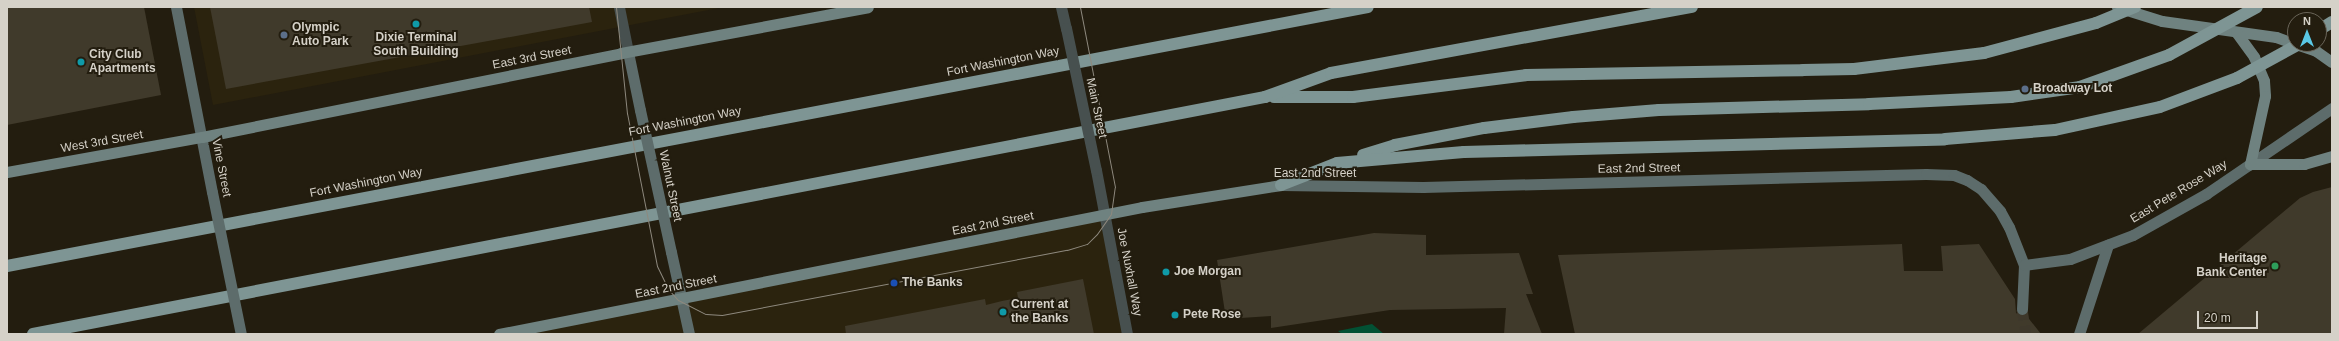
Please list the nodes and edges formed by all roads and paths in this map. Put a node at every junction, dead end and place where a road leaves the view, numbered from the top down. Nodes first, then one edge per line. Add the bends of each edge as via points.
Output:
1 (176, 7) edge
2 (619, 7) edge
3 (868, 7) edge
4 (1061, 7) edge
5 (1368, 7) edge
6 (1692, 7) edge
7 (2117, 7) edge
8 (2135, 7) edge
9 (2256, 7) edge
10 (2236, 32) junction
11 (2287, 41) edge
12 (2287, 50) edge
13 (628, 52) junction
14 (2317, 52) edge
15 (2332, 62) edge
16 (1265, 97) junction
17 (2332, 108) edge
18 (202, 137) junction
19 (2332, 156) edge
20 (1337, 163) junction
21 (2250, 164) junction
22 (7, 172) edge
23 (1281, 185) junction
24 (1105, 215) junction
25 (2108, 245) junction
26 (2024, 265) junction
27 (7, 266) edge
28 (682, 299) junction
29 (2022, 309) tunnel mouth
30 (33, 334) edge
31 (241, 334) edge
32 (499, 334) edge
33 (689, 334) edge
34 (1127, 334) edge
35 (2079, 334) edge

1 - 18 main road, Vine Street
2 - 13 street, Walnut Street
3 - 13 main road, East 3rd Street
4 - 24 street, Main Street, bridge
5 - 27 highway, Fort Washington Way
6 - 16 highway via 1331,73
7 - 10 main road via 2162,21
8 - 16 highway, bridge via 2096,23 1984,53 1854,69 1526,76 1353,97
9 - 20 highway, bridge via 2169,55 2080,87 2011,97 1659,110 1572,117 1484,128 1394,145
10 - 11 main road
10 - 21 main road via 2254,57 2264,81 2265,96
12 - 20 highway, bridge via 2237,78 2160,107 2055,130 1945,139 1464,152
13 - 18 main road, East 3rd Street
13 - 28 main road, Walnut Street, bridge
14 - 15 main road
16 - 30 highway
17 - 21 main road, East Pete Rose Way
18 - 22 main road, West 3rd Street
18 - 31 main road, Vine Street, bridge
19 - 21 main road via 2304,164
20 - 23 highway
21 - 25 main road, East Pete Rose Way via 2181,209
23 - 24 main road, East 2nd Street
23 - 26 main road, East 2nd Street via 1423,187 1942,174 1967,180 1990,198 2008,227
24 - 28 main road, East 2nd Street
24 - 34 street, Joe Nuxhall Way
25 - 26 main road, East Pete Rose Way via 2070,259
25 - 35 main road
26 - 29 main road
28 - 32 main road, East 2nd Street
28 - 33 main road, Walnut Street

